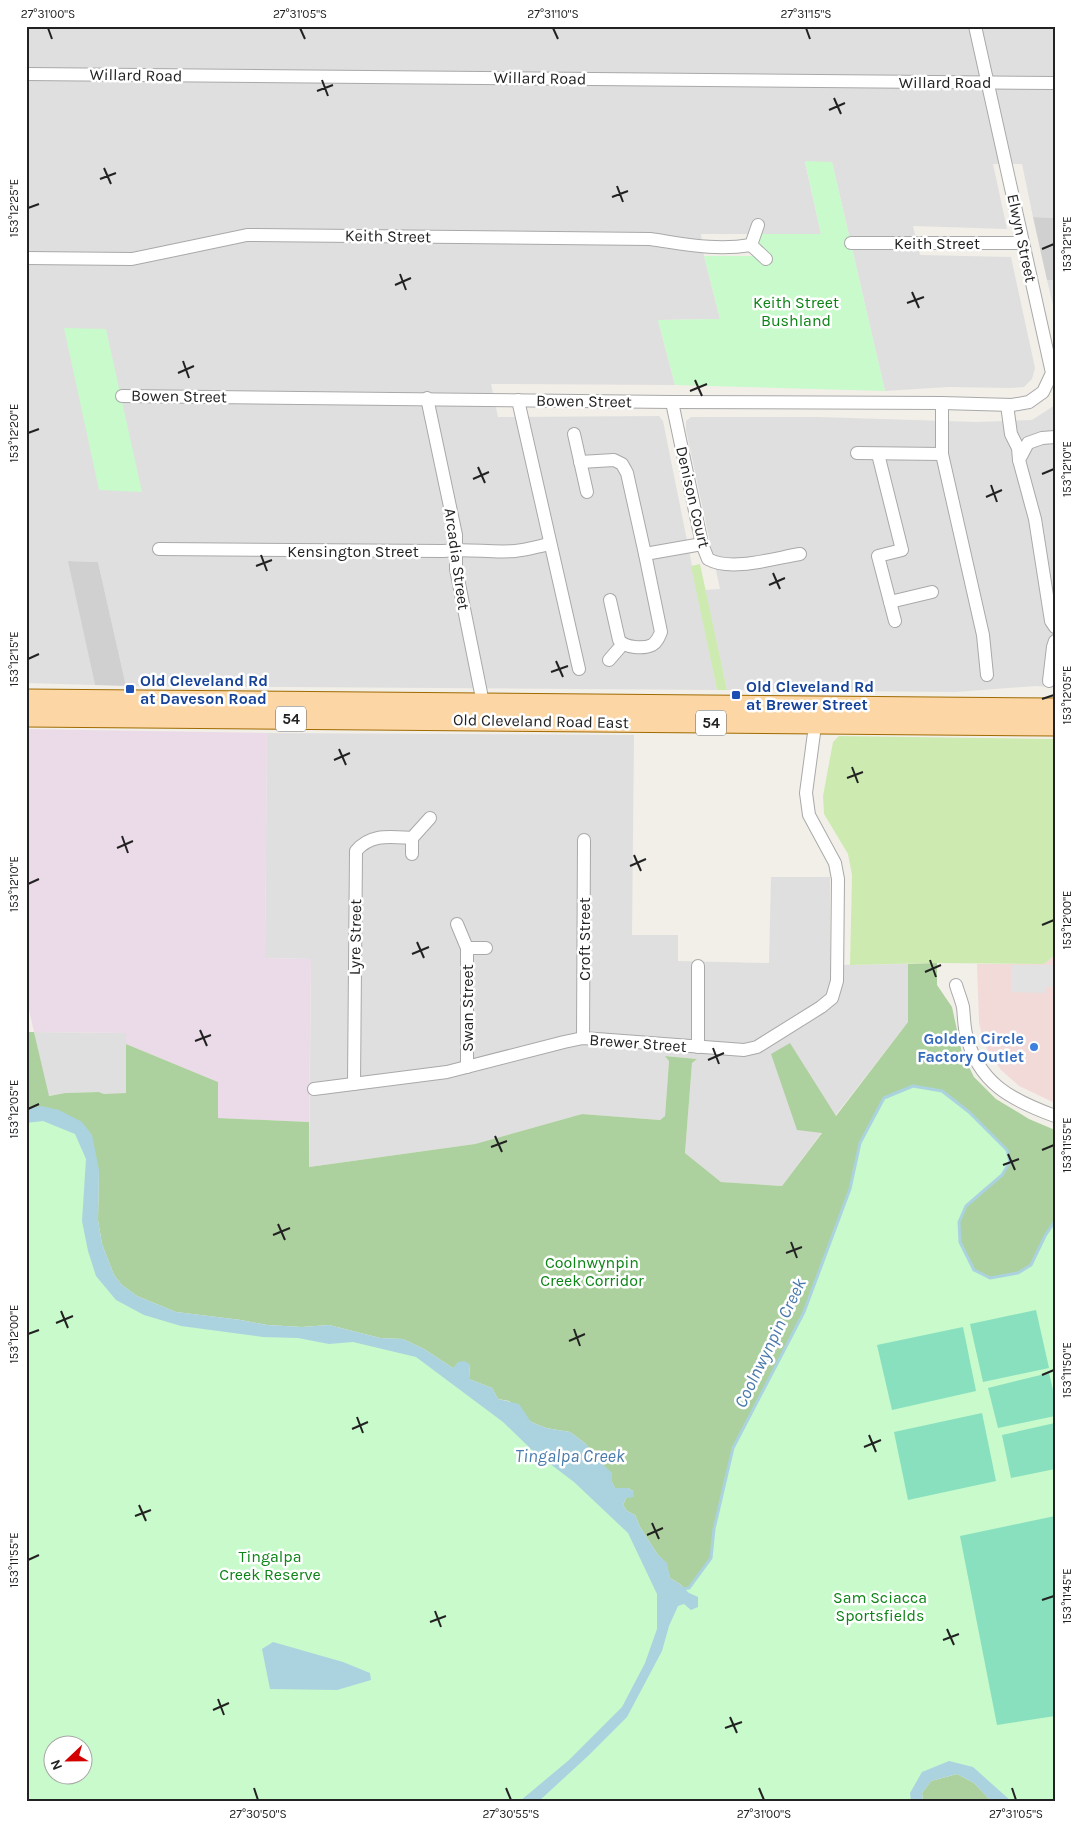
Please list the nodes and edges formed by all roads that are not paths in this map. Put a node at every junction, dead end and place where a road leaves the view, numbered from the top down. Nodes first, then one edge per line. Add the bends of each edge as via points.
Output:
1 (975, 26) edge
2 (26, 74) edge
3 (989, 82) junction
4 (1055, 83) edge
5 (758, 225) dead end
6 (1022, 242) junction
7 (851, 243) dead end
8 (750, 245) junction
9 (26, 258) edge
10 (766, 260) dead end
11 (1043, 392) joint
12 (122, 396) dead end
13 (427, 398) junction
14 (518, 400) junction
15 (672, 402) junction
16 (942, 402) junction
17 (1009, 405) junction
18 (574, 434) dead end
19 (1055, 438) edge
20 (1028, 443) junction
21 (857, 453) dead end
22 (878, 454) junction
23 (942, 454) junction
24 (1019, 460) junction
25 (580, 462) junction
26 (587, 492) dead end
27 (550, 544) junction
28 (702, 544) junction
29 (159, 549) dead end
30 (456, 549) junction
31 (645, 554) junction
32 (800, 554) dead end
33 (932, 592) dead end
34 (610, 600) dead end
35 (890, 602) junction
36 (895, 621) dead end
37 (1055, 627) edge
38 (1055, 641) edge
39 (622, 645) junction
40 (609, 660) dead end
41 (579, 669) dead end
42 (987, 675) dead end
43 (1049, 681) dead end
44 (26, 699) edge
45 (1055, 708) edge
46 (483, 712) junction
47 (817, 714) junction
48 (26, 717) edge
49 (1055, 726) edge
50 (430, 818) dead end
51 (412, 838) junction
52 (584, 840) dead end
53 (412, 854) dead end
54 (458, 924) dead end
55 (467, 948) junction
56 (486, 948) dead end
57 (698, 966) dead end
58 (956, 985) dead end
59 (583, 1038) junction
60 (698, 1047) junction
61 (467, 1068) junction
62 (354, 1084) junction
63 (314, 1089) dead end
64 (1055, 1116) edge

1 - 3 street, Elwyn Street
2 - 3 street, Willard Road
3 - 4 street, Willard Road
3 - 6 street, Elwyn Street
5 - 8 street
6 - 7 street, Keith Street
6 - 11 street, Elwyn Street via 1052,373
8 - 9 street, Keith Street via 713,249 650,239 247,235 132,259
8 - 10 street
11 - 17 street, Bowen Street via 1029,402
12 - 13 street, Bowen Street
13 - 14 street, Bowen Street
13 - 30 street, Arcadia Street via 456,535
14 - 15 street, Bowen Street
14 - 27 street
15 - 16 street, Bowen Street
15 - 28 street, Denison Court
16 - 17 street, Bowen Street
16 - 23 street
17 - 20 street via 1016,434
17 - 24 street via 1011,434 1018,448
18 - 25 street
19 - 20 street
20 - 24 street
21 - 22 street
22 - 23 street
22 - 35 street via 902,550 878,556
23 - 42 street via 983,635
24 - 37 street via 1035,519 1051,621
25 - 26 street
25 - 31 street via 614,460 622,464 627,473
27 - 30 street, Kensington Street via 502,551
27 - 41 street
28 - 31 street
28 - 32 street, Denison Court via 708,559 735,565
29 - 30 street, Kensington Street
30 - 46 street, Arcadia Street via 456,569
31 - 39 street via 661,632 651,646
33 - 35 street
34 - 39 street
35 - 36 street
38 - 43 street
39 - 40 street
44 - 46 main road, Old Cleveland Road East / 54
45 - 47 main road, Old Cleveland Road East / 54
46 - 47 main road, Old Cleveland Road East / 54
46 - 48 main road, Old Cleveland Road East / 54
47 - 49 main road, Old Cleveland Road East / 54
47 - 60 street, Brewer Street via 806,793 809,815 834,862 838,878 837,981 832,998 757,1047 744,1050
50 - 51 street
51 - 53 street
51 - 62 street, Lyre Street via 376,837 363,843 356,851
52 - 59 street, Croft Street
54 - 55 street, Swan Street
55 - 56 street, Swan Street
55 - 61 street, Swan Street
57 - 60 street
58 - 64 street via 974,1057 985,1075 1006,1094
59 - 60 street, Brewer Street
59 - 61 street, Brewer Street
61 - 62 street, Brewer Street
62 - 63 street, Brewer Street

